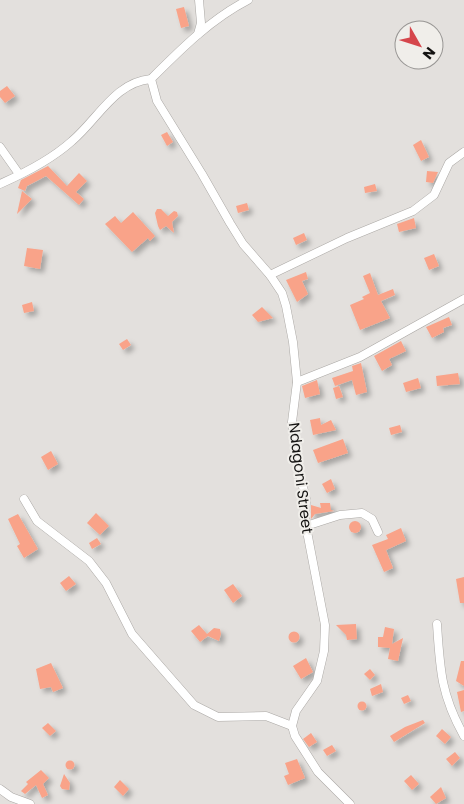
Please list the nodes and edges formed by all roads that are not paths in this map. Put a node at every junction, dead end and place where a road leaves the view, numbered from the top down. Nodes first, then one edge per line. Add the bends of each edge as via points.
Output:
1 (200, 0) edge
2 (248, 0) edge
3 (198, 34) junction
4 (151, 79) junction
5 (0, 148) edge
6 (464, 152) edge
7 (19, 174) junction
8 (0, 184) edge
9 (270, 275) junction
10 (464, 299) edge
11 (296, 382) junction
12 (24, 499) dead end
13 (306, 526) junction
14 (378, 532) dead end
15 (437, 624) dead end
16 (292, 726) junction
17 (464, 736) edge
18 (0, 789) edge
19 (30, 804) edge
20 (350, 804) edge

1 - 3 street
2 - 3 street via 216,18
3 - 4 street
4 - 7 street via 138,80 120,91 71,142
4 - 9 street, Ndagoni Street via 157,101 230,223
5 - 7 street
6 - 9 street via 449,164 434,195 413,211
7 - 8 street
9 - 11 street, Ndagoni Street via 286,306
10 - 11 street via 360,357
11 - 13 street, Ndagoni Street via 292,422 296,463 306,499
12 - 16 street via 37,521 90,562 106,583 132,634 194,706 218,717 266,716
13 - 14 street via 362,512 372,519
13 - 16 street, Ndagoni Street via 325,625 324,651 316,681 296,711
15 - 17 street via 440,676 448,705
16 - 20 street via 318,772
18 - 19 street

